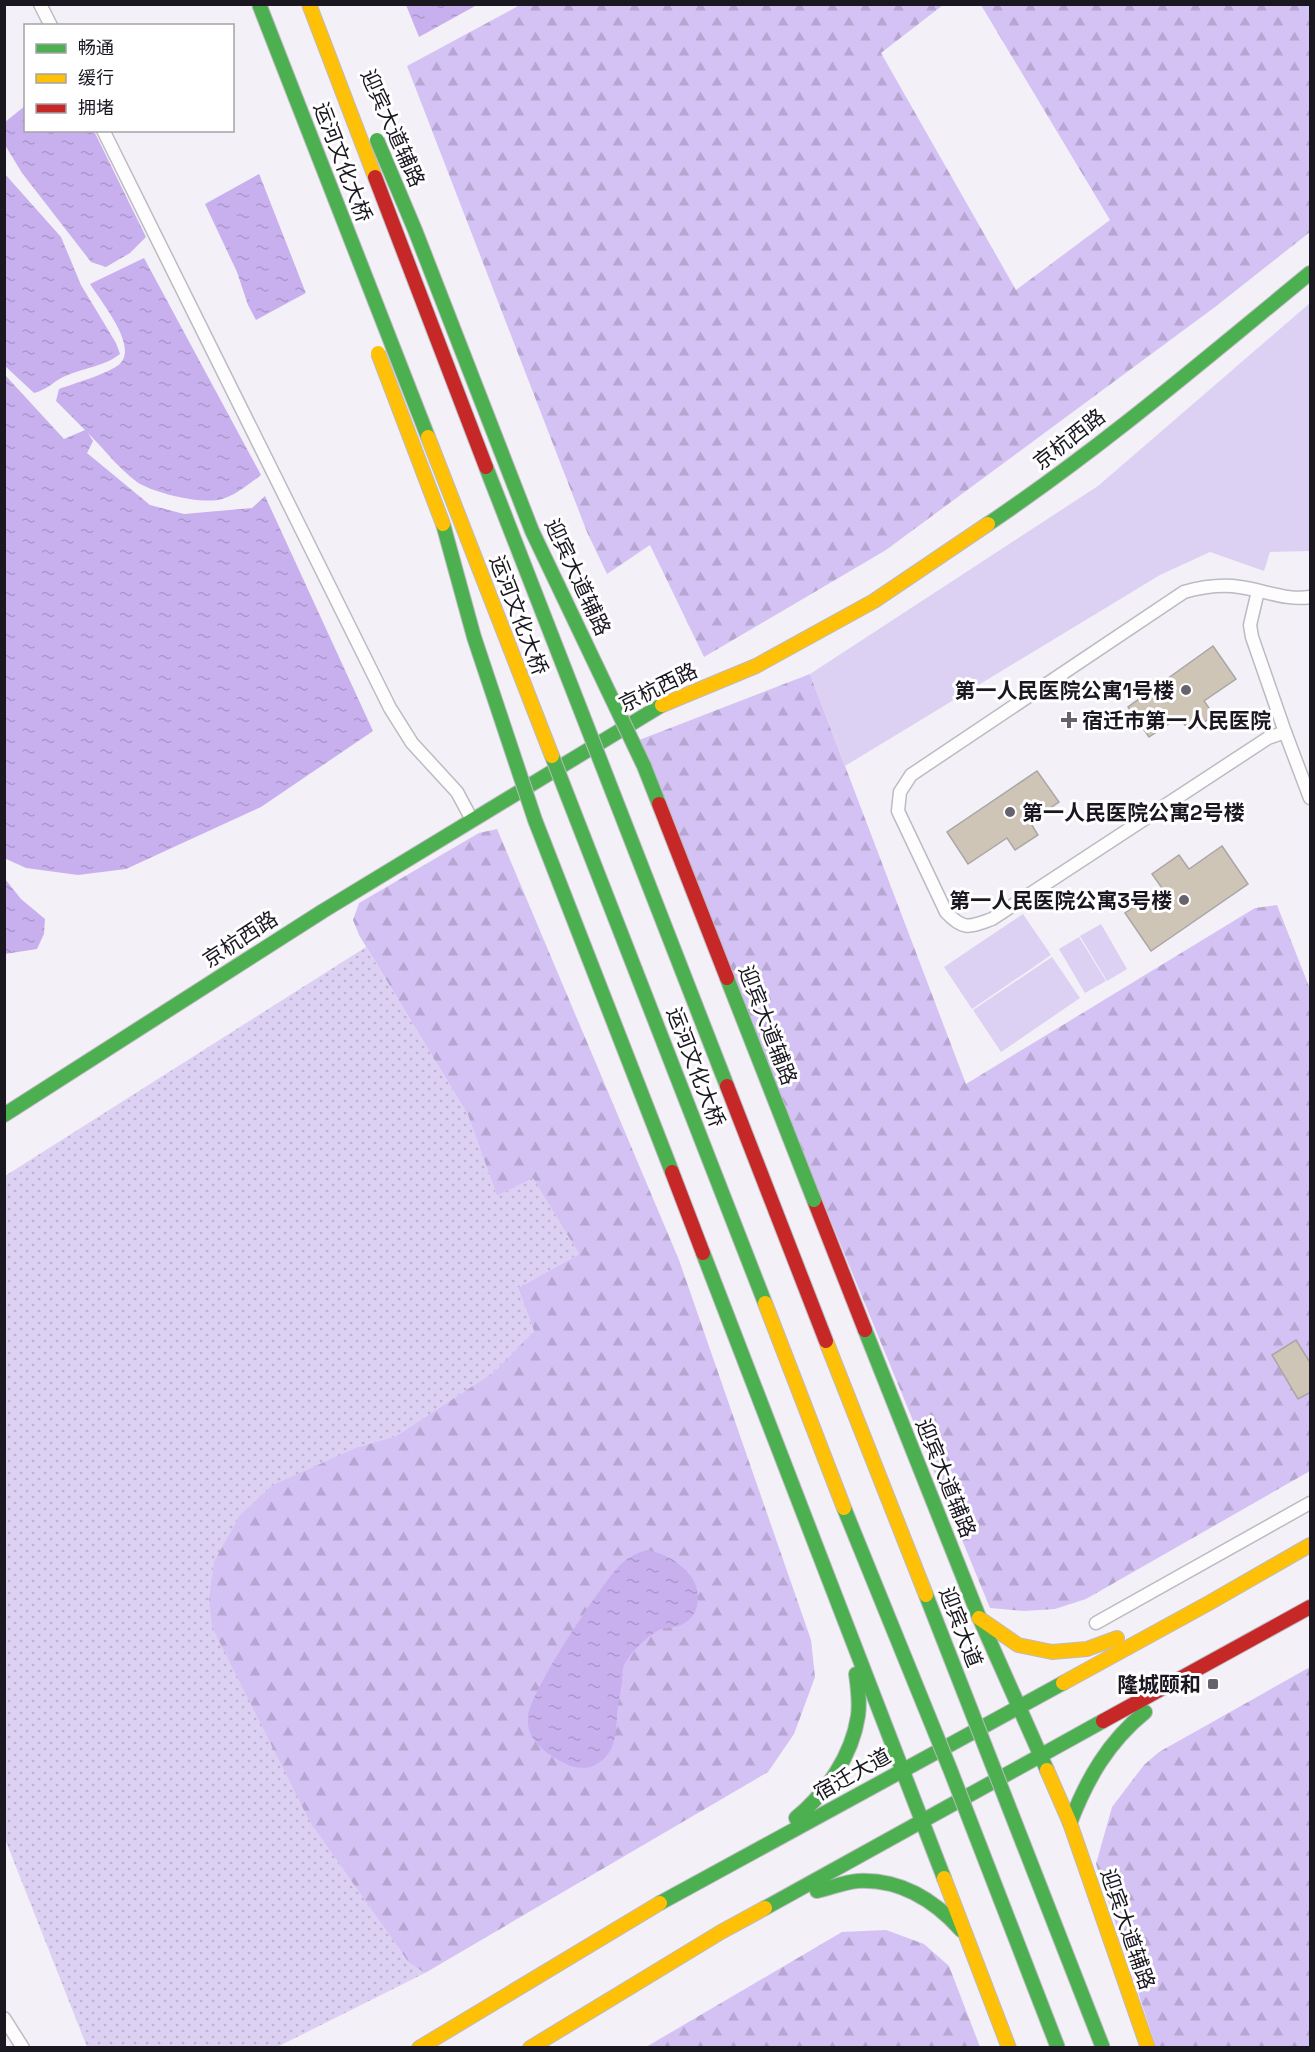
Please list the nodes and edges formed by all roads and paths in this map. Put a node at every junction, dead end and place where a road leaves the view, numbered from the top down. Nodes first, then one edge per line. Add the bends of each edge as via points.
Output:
1 (40, 4) edge
2 (259, 4) edge
3 (309, 4) edge
4 (50, 24) edge
5 (320, 32) junction
6 (280, 58) junction
7 (104, 132) edge
8 (338, 244) dead end
9 (1311, 273) edge
10 (373, 340) dead end
11 (1258, 591) junction
12 (1311, 597) edge
13 (1285, 732) junction
14 (1311, 798) edge
15 (471, 819) junction
16 (4, 1115) edge
17 (780, 1221) joint
18 (1311, 1503) edge
19 (1311, 1545) edge
20 (1209, 1603) junction
21 (1311, 1607) edge
22 (979, 1617) junction
23 (1096, 1623) dead end
24 (853, 1642) junction
25 (1235, 1649) junction
26 (1018, 1707) junction
27 (1040, 1756) junction
28 (903, 1770) junction
29 (922, 1821) junction
30 (1070, 1823) junction
31 (747, 1855) junction
32 (759, 1911) junction
33 (966, 1937) junction
34 (4, 2018) edge
35 (23, 2048) edge
36 (419, 2048) edge
37 (530, 2048) edge
38 (1009, 2048) edge
39 (1058, 2048) edge
40 (1103, 2048) edge
41 (1148, 2048) edge

1 - 4 lane
2 - 6 main road, 运河文化大桥, bridge
3 - 5 main road, 运河文化大桥, bridge
5 - 17 main road, 运河文化大桥, bridge
5 - 22 main road, 迎宾大道辅路, bridge via 353,84 416,230 532,531 644,766
6 - 8 main road, bridge via 308,159
6 - 39 main road, 运河文化大桥, bridge via 824,1458
7 - 15 lane via 390,708 412,742 457,792
9 - 15 main road, 京杭西路 via 1038,490 874,601 756,666 661,705
10 - 24 main road, bridge via 444,527 474,637 535,820
11 - 12 lane via 1299,599
11 - 13 lane via 1250,625 1252,637
11 - 13 lane via 1206,586 1184,592 911,776 900,792 898,811 946,912 957,924 971,926 992,919 1268,738
13 - 14 lane
15 - 16 main road, 京杭西路
17 - 40 main road, 迎宾大道, bridge
18 - 23 lane
19 - 20 main road, 宿迁大道
20 - 22 main road via 1087,1649 1052,1652 1018,1645
20 - 26 main road, 宿迁大道
21 - 25 main road
22 - 26 main road, 迎宾大道辅路
24 - 28 main road
24 - 31 main road via 858,1718 847,1752 806,1811
25 - 27 main road
25 - 30 main road via 1131,1722 1106,1750 1082,1791
26 - 27 main road, 迎宾大道辅路
26 - 28 main road, 宿迁大道
27 - 29 main road
27 - 30 main road, 迎宾大道辅路
28 - 29 main road
28 - 31 main road, 宿迁大道
29 - 32 main road
29 - 33 main road
30 - 41 main road, 迎宾大道辅路
31 - 36 main road, 宿迁大道
32 - 33 main road via 856,1881 885,1882 931,1902
32 - 37 main road
33 - 38 main road
34 - 35 lane

